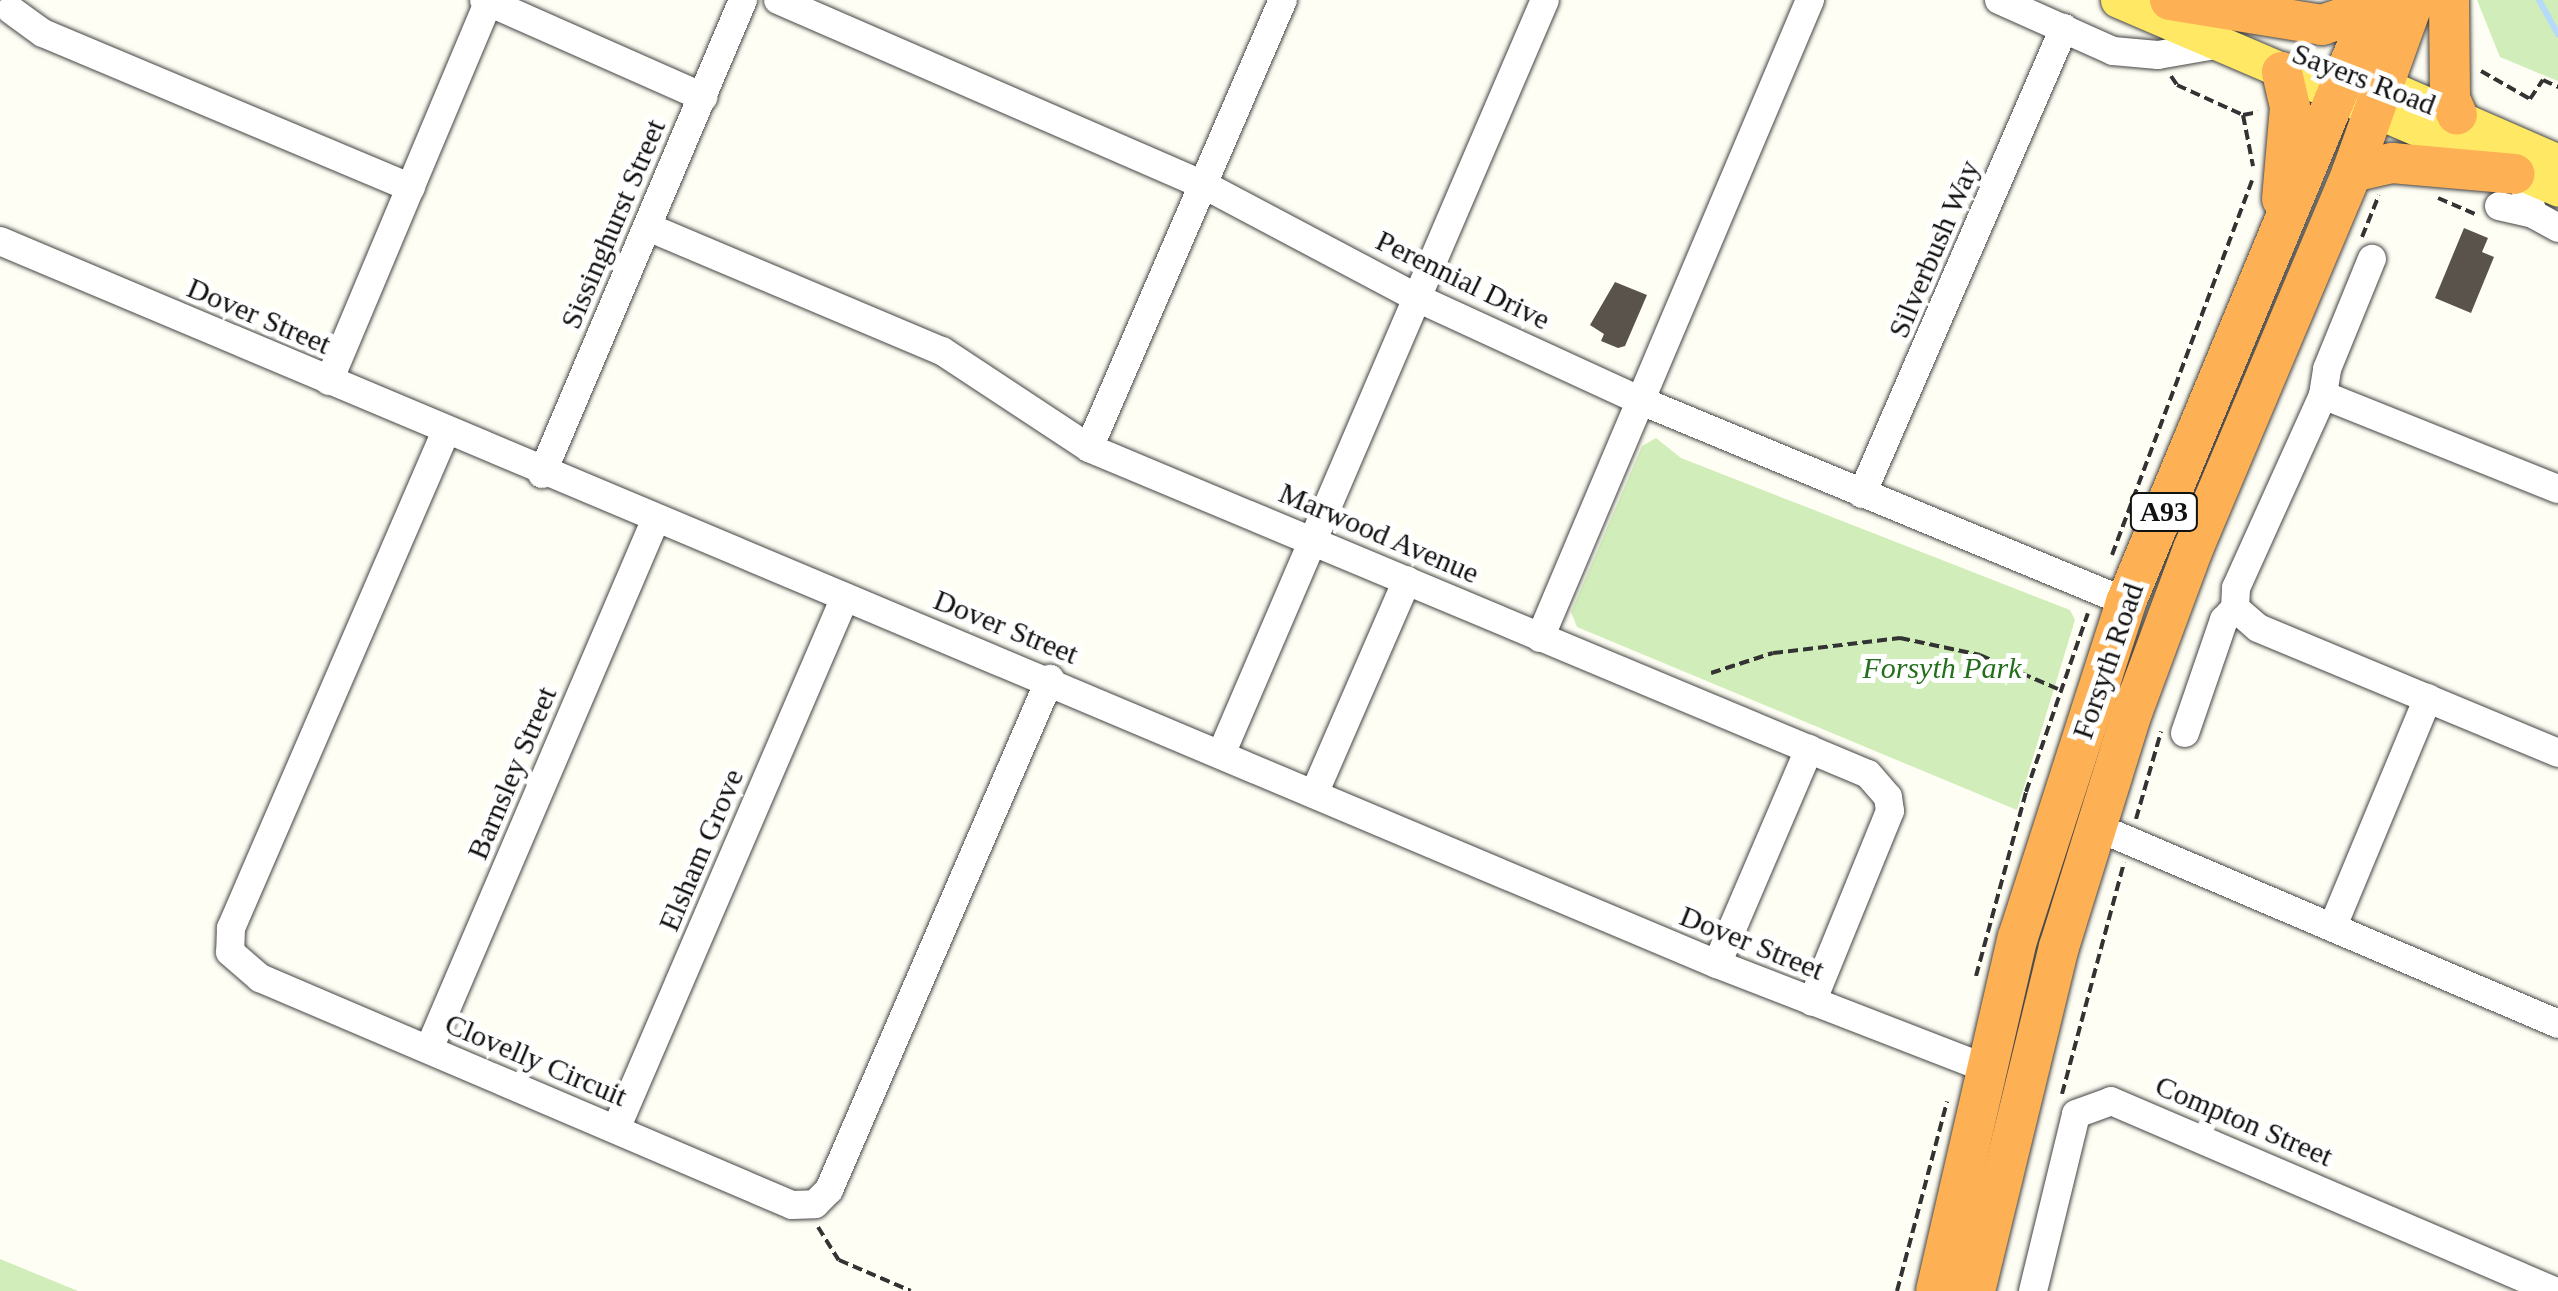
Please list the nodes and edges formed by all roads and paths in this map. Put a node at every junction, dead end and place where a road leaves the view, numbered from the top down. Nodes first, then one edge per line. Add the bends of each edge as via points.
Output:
1 (743, 0) edge
2 (778, 0) edge
3 (1283, 0) edge
4 (1545, 0) edge
5 (1810, 0) edge
6 (2000, 0) edge
7 (2118, 0) edge
8 (2169, 0) edge
9 (2414, 0) edge
10 (2450, 0) edge
11 (486, 1) edge
12 (2374, 4) edge
13 (12, 9) edge
14 (2064, 28) junction
15 (2221, 44) junction
16 (2470, 65) dead end
17 (2282, 72) junction
18 (2558, 87) edge
19 (2363, 92) junction
20 (703, 97) junction
21 (2457, 115) junction
22 (2558, 162) edge
23 (2352, 172) junction
24 (1204, 184) junction
25 (2512, 186) junction
26 (411, 188) junction
27 (2558, 189) edge
28 (2546, 221) edge
29 (648, 227) junction
30 (0, 241) edge
31 (2372, 259) dead end
32 (2269, 266) junction
33 (1417, 298) junction
34 (330, 381) junction
35 (2323, 394) junction
36 (1638, 400) junction
37 (446, 431) junction
38 (1089, 448) junction
39 (542, 474) junction
40 (2558, 490) edge
41 (1862, 494) junction
42 (655, 521) junction
43 (1312, 540) junction
44 (1407, 580) junction
45 (845, 597) junction
46 (2126, 602) junction
47 (2235, 608) junction
48 (2164, 619) junction
49 (1540, 638) junction
50 (1711, 673) dead end
51 (1050, 679) junction
52 (2060, 690) dead end
53 (2428, 698) junction
54 (2185, 733) dead end
55 (1809, 749) junction
56 (1222, 752) junction
57 (2558, 753) edge
58 (1314, 794) junction
59 (2099, 828) junction
60 (2333, 926) junction
61 (1717, 964) junction
62 (1812, 1002) junction
63 (2558, 1024) edge
64 (429, 1050) junction
65 (2008, 1075) junction
66 (616, 1129) junction
67 (815, 1204) junction
68 (911, 1291) edge
69 (1936, 1291) edge
70 (1975, 1291) edge
71 (2033, 1291) edge
72 (2555, 1291) edge

1 - 20 street, Sissinghurst Street
2 - 24 street, Perennial Drive
3 - 24 street
4 - 33 street
5 - 36 street
6 - 14 street
7 - 15 main road, Sayers Road
8 - 12 highway via 2322,25
8 - 19 main road, Sayers Road via 2318,64
9 - 19 highway, Forsyth Road / A93 via 2387,66
10 - 21 highway via 2450,100
11 - 20 street
11 - 26 street
12 - 19 highway, Forsyth Road / A93
13 - 26 street via 43,33
14 - 15 street via 2158,56
14 - 41 street, Silverbush Way
15 - 17 main road, Sayers Road
16 - 18 path via 2530,99 2543,80
17 - 19 main road, Sayers Road
17 - 32 highway via 2289,140
19 - 21 main road, Sayers Road
19 - 23 highway, Forsyth Road / A93
19 - 25 main road, Sayers Road
19 - 32 highway, Forsyth Road / A93
20 - 29 street, Sissinghurst Street
21 - 22 main road, Sayers Road
23 - 25 highway via 2392,163
23 - 48 highway, Forsyth Road / A93
24 - 33 street, Perennial Drive
24 - 38 street
25 - 27 main road, Sayers Road
25 - 28 street
26 - 34 street
29 - 38 street, Marwood Avenue via 942,352
29 - 39 street, Sissinghurst Street
30 - 34 street, Dover Street
31 - 35 street
32 - 46 highway, Forsyth Road / A93
33 - 36 street, Perennial Drive
33 - 43 street
34 - 37 street, Dover Street
35 - 40 street
35 - 47 street via 2236,588
36 - 41 street, Perennial Drive
36 - 49 street
37 - 39 street, Dover Street
37 - 64 street, Clovelly Circuit via 228,941 247,972
38 - 43 street, Marwood Avenue
39 - 42 street, Dover Street
41 - 46 street, Perennial Drive
42 - 45 street, Dover Street
42 - 64 street, Barnsley Street
43 - 44 street, Marwood Avenue
43 - 56 street
44 - 49 street, Marwood Avenue
44 - 58 street
45 - 51 street, Dover Street
45 - 66 street, Elsham Grove
46 - 48 highway
46 - 65 highway, Forsyth Road / A93 via 2018,937
47 - 53 street via 2258,628
47 - 54 street via 2224,620
48 - 59 highway, Forsyth Road / A93
49 - 55 street, Marwood Avenue
50 - 52 path via 1773,653 1900,638 1980,655
51 - 56 street, Dover Street
51 - 67 street via 829,1190
53 - 57 street
53 - 60 street
55 - 61 street
55 - 62 street, Marwood Avenue via 1868,774 1882,786 1890,811
56 - 58 street, Dover Street
58 - 61 street, Dover Street
59 - 60 street
59 - 65 highway, Forsyth Road / A93
60 - 63 street
61 - 62 street, Dover Street
62 - 65 street, Dover Street
64 - 66 street, Clovelly Circuit
65 - 69 highway, Forsyth Road / A93
65 - 70 highway, Forsyth Road / A93
66 - 67 street, Clovelly Circuit via 792,1205
67 - 68 path via 822,1241 839,1260
71 - 72 street, Compton Street via 2076,1114 2111,1101

